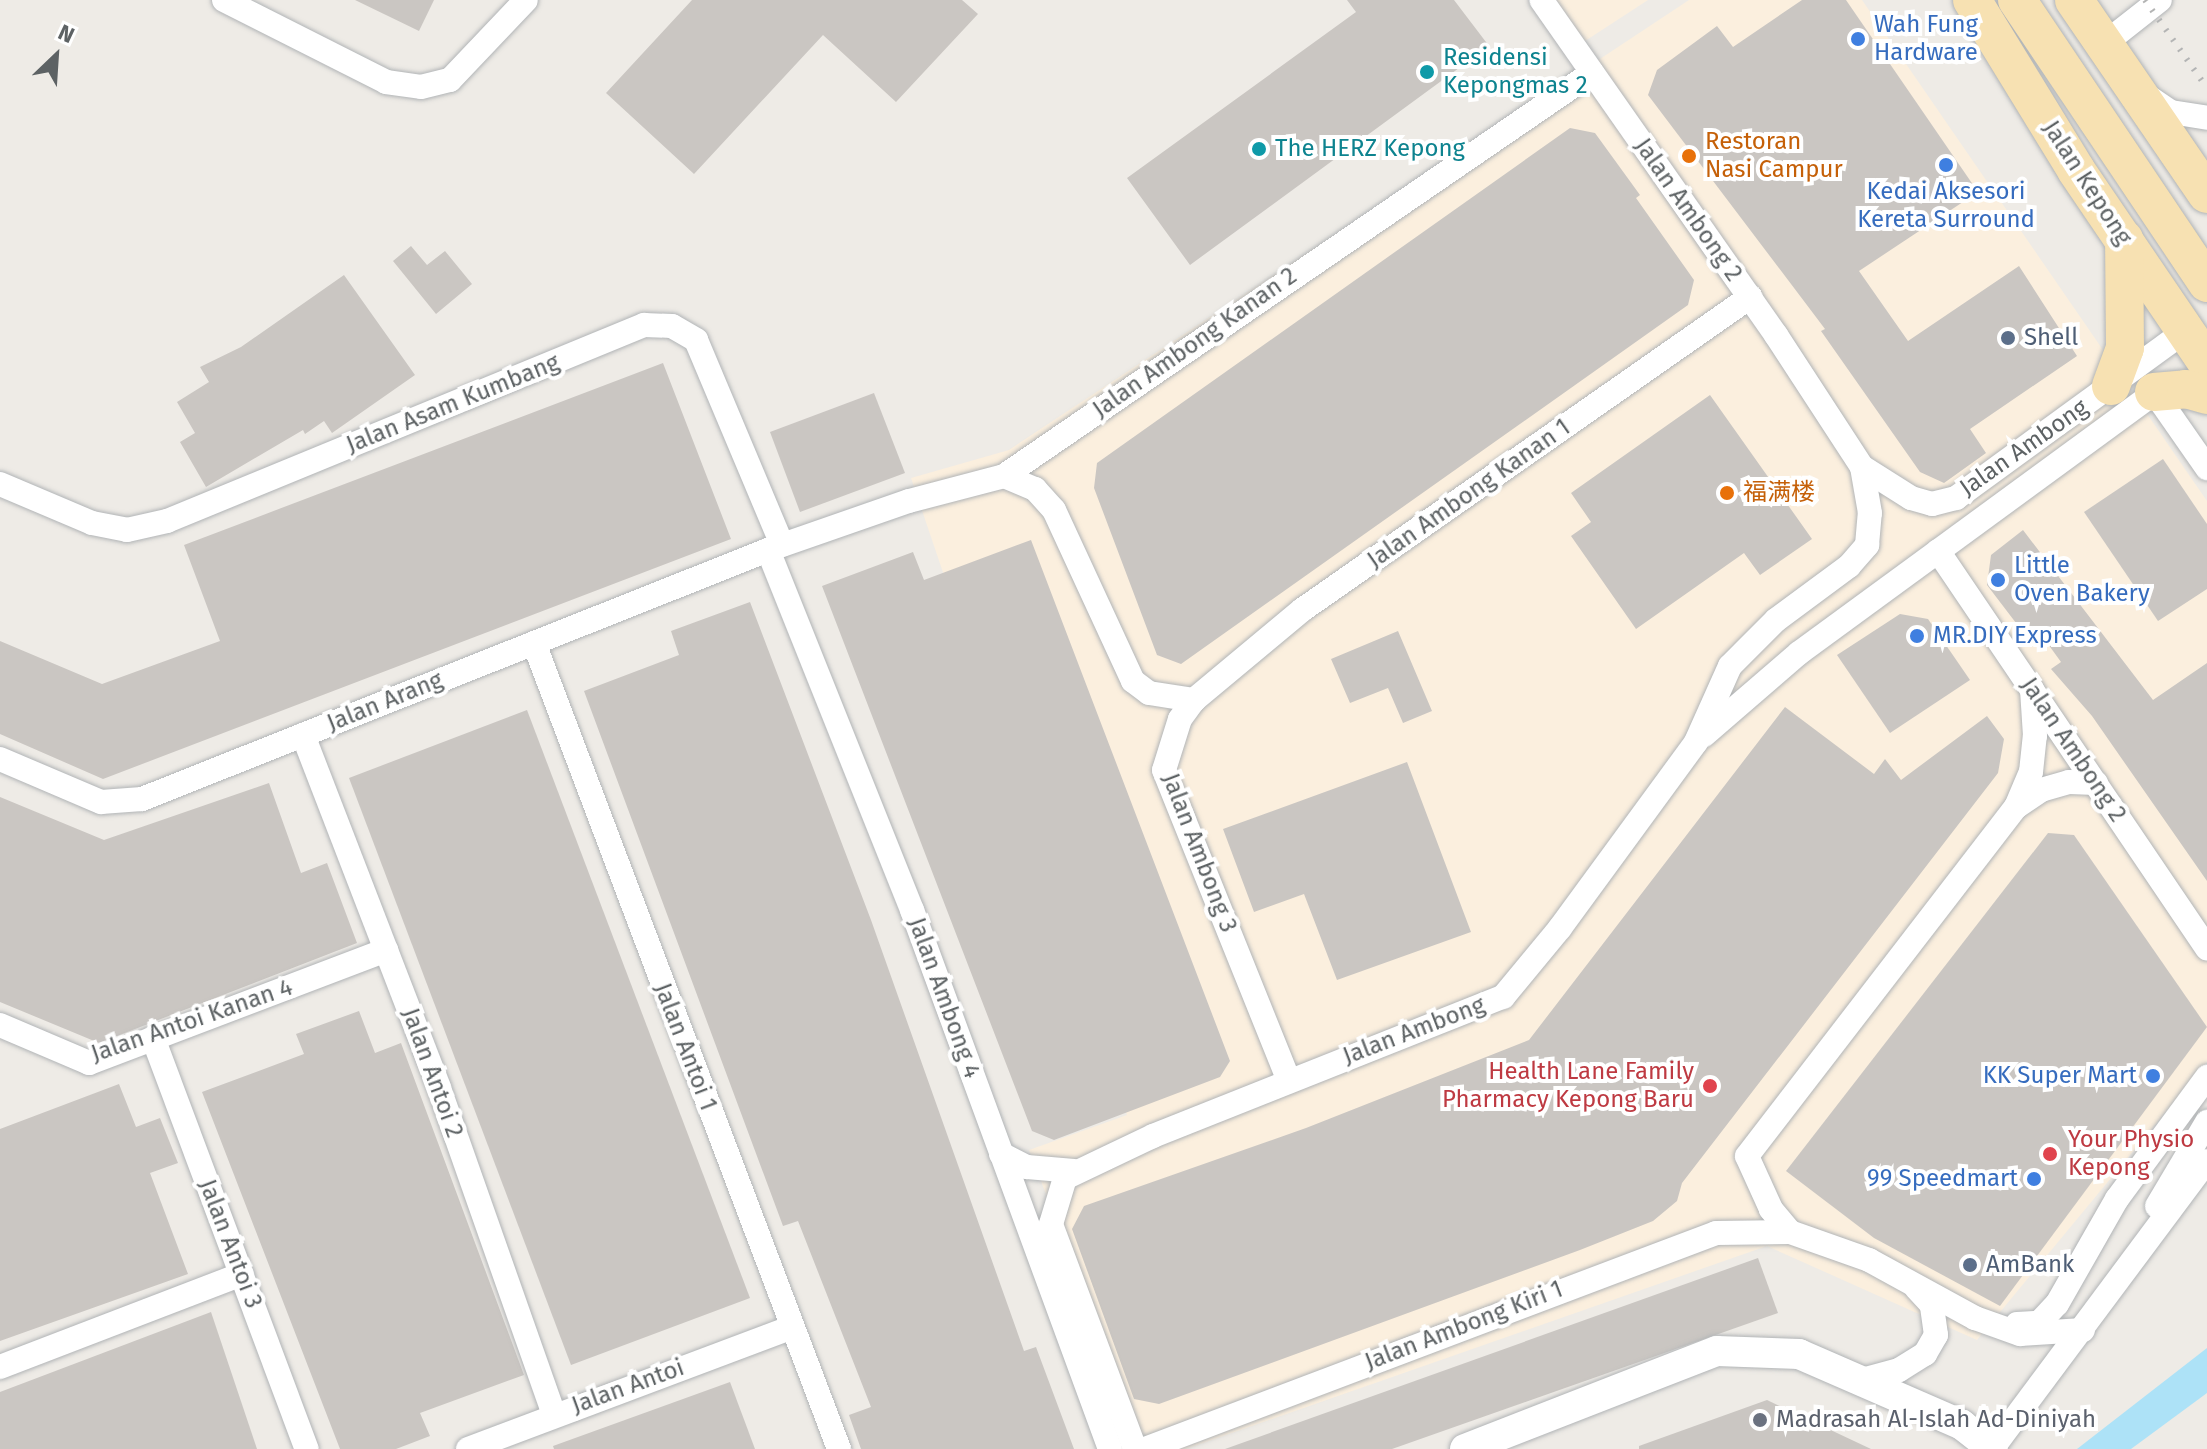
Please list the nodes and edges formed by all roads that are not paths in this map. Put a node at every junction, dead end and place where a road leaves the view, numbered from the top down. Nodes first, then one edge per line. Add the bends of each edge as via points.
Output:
1 (224, 0) edge
2 (526, 0) edge
3 (1541, 0) edge
4 (1972, 0) edge
5 (2017, 0) edge
6 (2074, 0) edge
7 (2160, 0) edge
8 (2104, 44) junction
9 (1592, 73) junction
10 (2130, 81) junction
11 (2207, 118) edge
12 (2207, 194) edge
13 (2124, 239) junction
14 (2207, 283) edge
15 (1750, 297) junction
16 (2203, 355) edge
17 (2111, 386) junction
18 (2154, 392) junction
19 (1862, 467) junction
20 (2207, 468) edge
21 (1004, 476) junction
22 (0, 484) edge
23 (775, 548) junction
24 (1938, 551) junction
25 (534, 643) junction
26 (2032, 689) junction
27 (1194, 700) junction
28 (303, 735) junction
29 (1696, 742) junction
30 (0, 759) edge
31 (2096, 783) junction
32 (2016, 807) junction
33 (2207, 949) edge
34 (386, 950) junction
35 (0, 1025) edge
36 (153, 1038) junction
37 (2207, 1077) edge
38 (1289, 1081) junction
39 (2207, 1122) edge
40 (1001, 1154) junction
41 (2207, 1161) edge
42 (1074, 1171) junction
43 (1790, 1232) junction
44 (242, 1274) junction
45 (1912, 1283) junction
46 (1975, 1318) junction
47 (790, 1328) junction
48 (2083, 1330) junction
49 (0, 1367) edge
50 (1858, 1381) junction
51 (554, 1414) junction
52 (307, 1449) edge
53 (468, 1449) edge
54 (839, 1449) edge
55 (1110, 1449) edge
56 (1135, 1449) edge
57 (1145, 1449) edge
58 (1465, 1449) edge
59 (1993, 1449) edge

1 - 2 street via 386,82 421,87 450,80
3 - 9 street, Jalan Ambong 2
4 - 13 main road, Jalan Kepong
5 - 14 main road
6 - 8 main road
7 - 8 street
8 - 10 main road
9 - 15 street, Jalan Ambong 2
9 - 21 street, Jalan Ambong Kanan 2
10 - 11 street via 2171,112
10 - 12 main road
13 - 16 main road, Jalan Kepong
13 - 17 main road via 2125,348
15 - 19 street, Jalan Ambong 2
15 - 27 street, Jalan Ambong Kanan 1 via 1302,610
16 - 17 street, Jalan Ambong
16 - 18 main road via 2186,389
17 - 19 street, Jalan Ambong via 1956,498 1932,504 1911,498
18 - 20 street
18 - 24 street, Jalan Ambong
19 - 29 street, Jalan Ambong via 1870,513 1867,545 1849,566 1776,620 1730,666
21 - 23 street, Jalan Ambong Kanan 2 via 909,501
21 - 27 street via 1035,489 1054,510 1133,681 1149,693
22 - 23 street, Jalan Asam Kumbang via 92,523 127,530 167,521 644,325 672,326 696,340
23 - 25 street, Jalan Arang
23 - 40 street, Jalan Ambong 4
24 - 26 street, Jalan Ambong 2
24 - 29 street, Jalan Ambong via 1799,653
25 - 28 street, Jalan Arang
25 - 47 street, Jalan Antoi 1
26 - 31 street, Jalan Ambong 2
26 - 32 street via 2034,748
27 - 38 street, Jalan Ambong 3 via 1168,743 1164,770
28 - 30 street, Jalan Arang via 142,799 101,802
28 - 34 street, Jalan Antoi 2
29 - 38 street, Jalan Ambong via 1503,997
31 - 32 street via 2069,782 2041,790
31 - 33 street, Jalan Ambong 2
32 - 43 street via 1747,1156 1764,1197
34 - 36 street, Jalan Antoi Kanan 4
34 - 51 street, Jalan Antoi 2
35 - 36 street, Jalan Antoi Kanan 4 via 89,1063
36 - 44 street, Jalan Antoi 3
37 - 46 street via 2117,1199 2057,1304 2039,1323
38 - 42 street, Jalan Ambong
39 - 48 street
40 - 42 street via 1027,1167
40 - 55 street, Jalan Ambong 4
41 - 48 street
42 - 56 street via 1053,1204 1055,1238
43 - 45 street, Jalan Ambong Kiri 1 via 1869,1260
43 - 57 street, Jalan Ambong Kiri 1 via 1741,1230 1681,1244
44 - 49 street
44 - 52 street, Jalan Antoi 3
45 - 46 street, Jalan Ambong Kiri 1
45 - 50 street via 1932,1305 1936,1335 1925,1354 1899,1370
46 - 48 street, Jalan Ambong Kiri 1 via 2020,1334
47 - 51 street, Jalan Antoi
47 - 54 street, Jalan Antoi 1
48 - 59 street
50 - 58 street via 1799,1354 1717,1351
50 - 59 street via 1962,1425
51 - 53 street, Jalan Antoi

